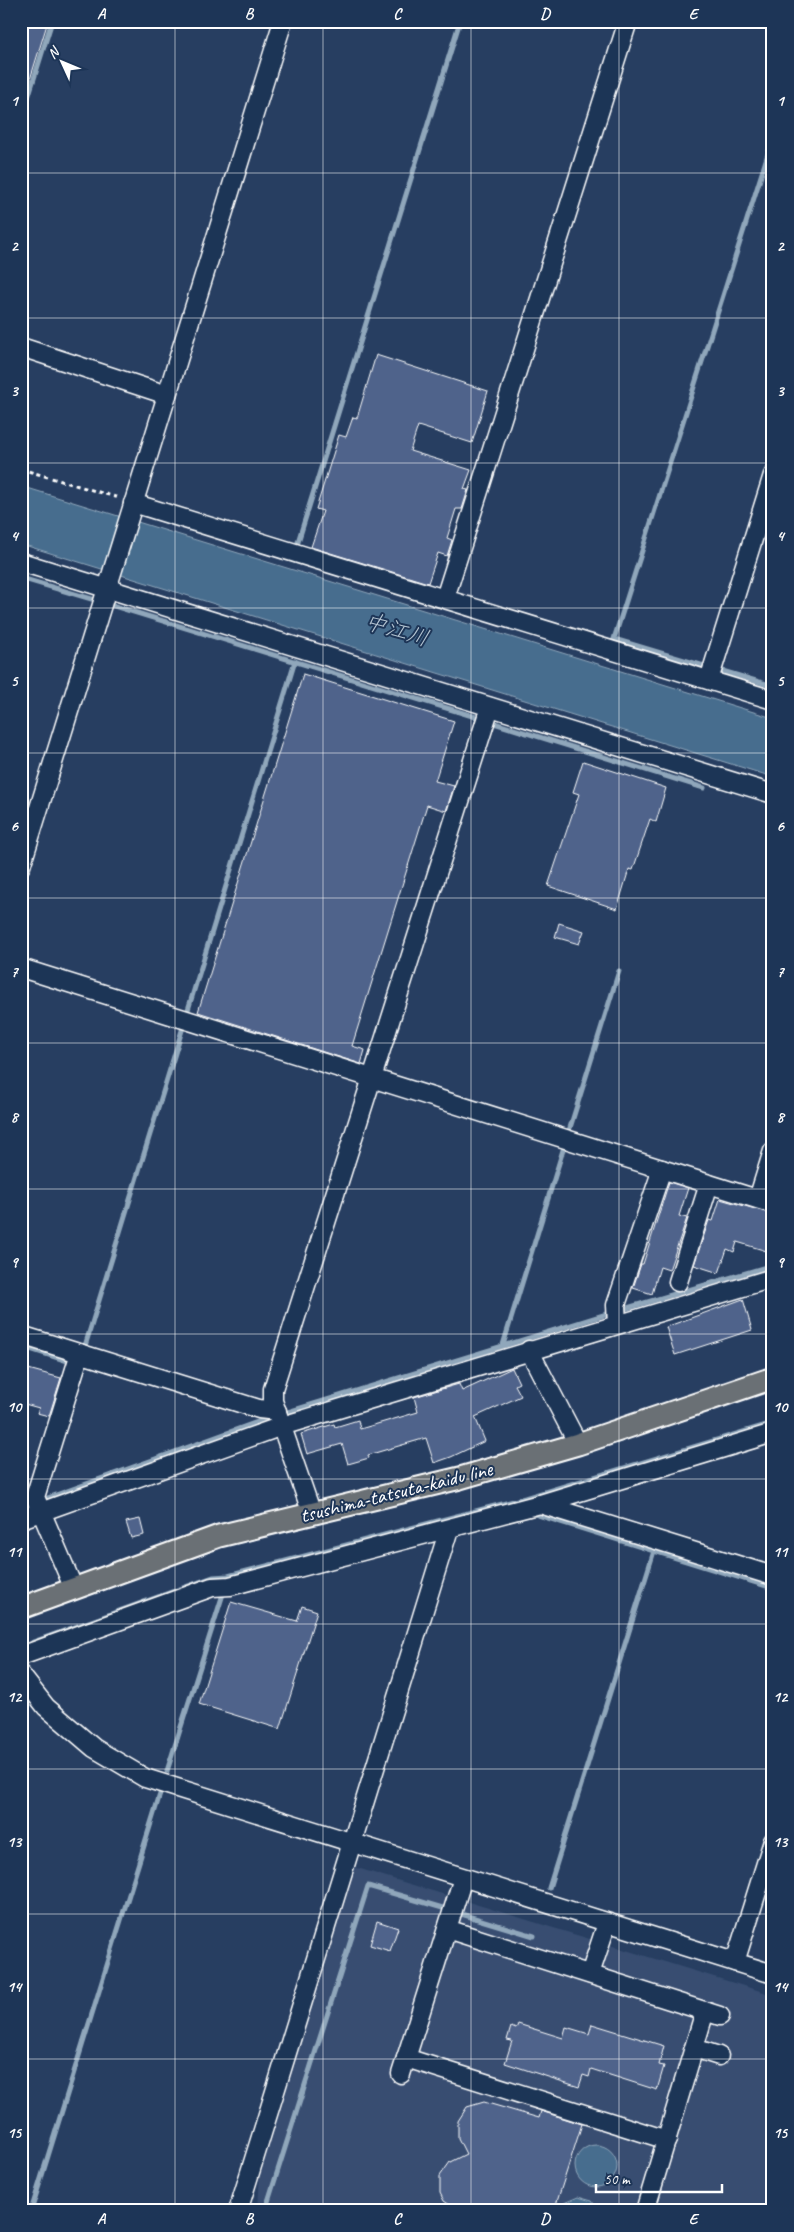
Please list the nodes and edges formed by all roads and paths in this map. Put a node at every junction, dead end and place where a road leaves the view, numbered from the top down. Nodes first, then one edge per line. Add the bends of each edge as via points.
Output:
1 (283, 21) edge
2 (628, 21) edge
3 (21, 347) edge
4 (167, 395) junction
5 (21, 469) edge
6 (773, 475) edge
7 (131, 508) junction
8 (21, 562) edge
9 (109, 583) junction
10 (445, 598) junction
11 (709, 680) junction
12 (773, 700) edge
13 (490, 707) junction
14 (773, 794) edge
15 (21, 866) edge
16 (21, 968) edge
17 (372, 1078) junction
18 (773, 1151) edge
19 (662, 1169) junction
20 (709, 1184) junction
21 (765, 1201) edge
22 (773, 1278) edge
23 (678, 1282) dead end
24 (617, 1324) junction
25 (21, 1334) edge
26 (529, 1350) junction
27 (80, 1353) junction
28 (773, 1378) edge
29 (279, 1419) junction
30 (773, 1433) edge
31 (578, 1444) junction
32 (540, 1504) junction
33 (41, 1512) junction
34 (312, 1514) junction
35 (21, 1519) edge
36 (449, 1529) junction
37 (773, 1576) edge
38 (74, 1589) junction
39 (21, 1608) edge
40 (21, 1656) edge
41 (21, 1675) edge
42 (773, 1841) edge
43 (352, 1844) junction
44 (463, 1878) junction
45 (607, 1923) junction
46 (447, 1929) junction
47 (735, 1962) junction
48 (590, 1974) junction
49 (773, 1974) edge
50 (694, 2048) junction
51 (719, 2056) dead end
52 (666, 2140) junction
53 (245, 2189) junction
54 (238, 2211) edge
55 (246, 2211) edge
56 (645, 2211) edge

1 - 4 street
2 - 10 street
3 - 4 street
4 - 7 street
5 - 7 path
6 - 11 street
7 - 9 street
7 - 10 street
8 - 9 street
9 - 13 street
9 - 15 street
10 - 11 street
11 - 12 street
13 - 14 street
13 - 17 street
16 - 17 street
17 - 19 street
17 - 29 street via 273,1389
18 - 21 street
19 - 20 street
19 - 24 street via 616,1305
20 - 21 street
20 - 23 street
22 - 24 street
24 - 26 street
25 - 27 street
26 - 29 street
26 - 31 street
27 - 29 street via 259,1409
27 - 33 street via 35,1497
28 - 31 main road, tsushima-tatsuta-kaidu line
29 - 33 street
29 - 34 street
30 - 32 street
31 - 34 main road, tsushima-tatsuta-kaidu line via 460,1478
32 - 36 street
32 - 37 street
33 - 35 street
33 - 38 street
34 - 38 main road, tsushima-tatsuta-kaidu line via 219,1536
36 - 40 street via 230,1586 212,1587
36 - 43 street
38 - 39 main road, tsushima-tatsuta-kaidu line
41 - 43 street via 46,1708 94,1748 145,1778
42 - 47 street
43 - 44 street
43 - 53 street
44 - 45 street
44 - 46 street
45 - 47 street
45 - 48 street
46 - 48 street
46 - 52 street via 404,2066
47 - 49 street
48 - 50 street via 712,2013
50 - 51 street
50 - 52 street
52 - 56 street
53 - 54 street
53 - 55 street

